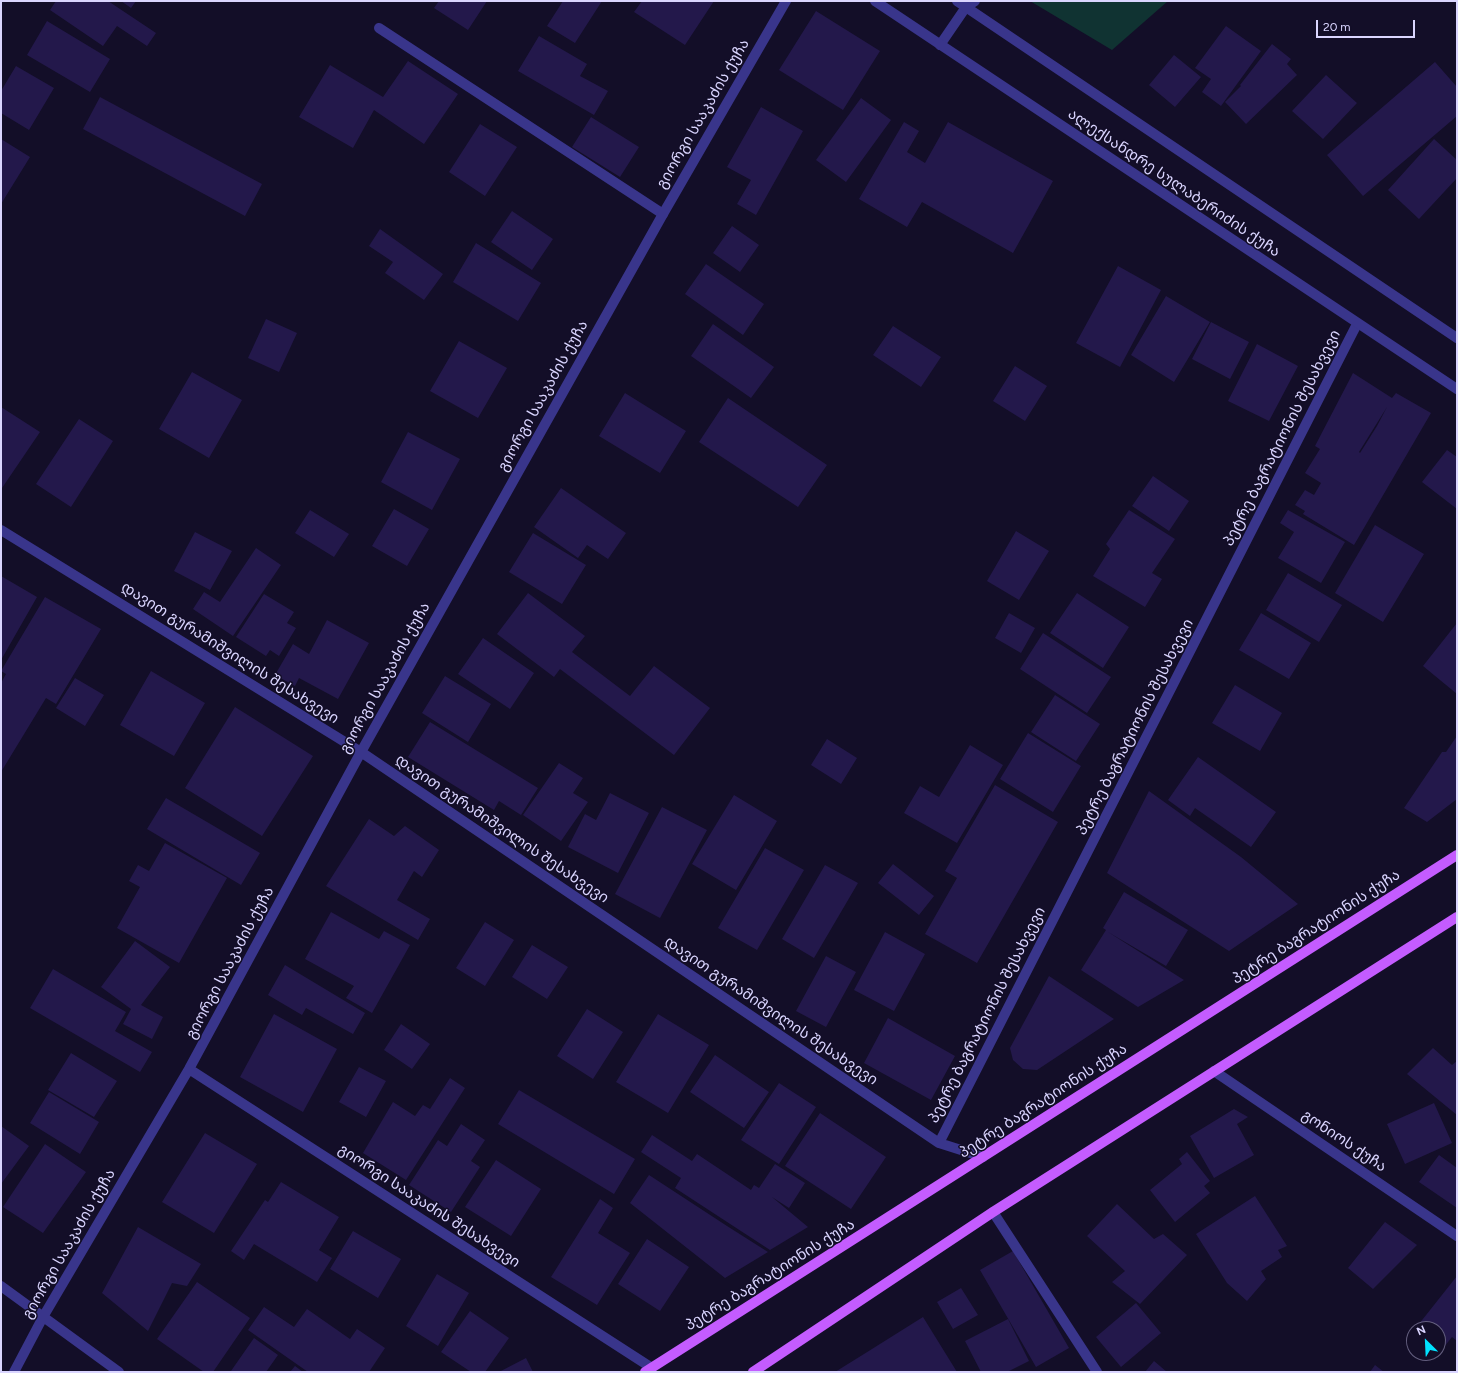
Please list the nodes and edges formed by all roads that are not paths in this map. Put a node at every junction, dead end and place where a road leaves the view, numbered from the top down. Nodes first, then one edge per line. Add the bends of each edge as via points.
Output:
1 (786, 1) edge
2 (875, 1) edge
3 (975, 1) edge
4 (961, 4) edge
5 (379, 28) dead end
6 (940, 45) junction
7 (663, 214) junction
8 (1357, 324) junction
9 (1457, 338) edge
10 (1457, 389) edge
11 (1, 530) edge
12 (361, 752) junction
13 (1457, 854) edge
14 (1457, 917) edge
15 (189, 1070) junction
16 (1214, 1071) junction
17 (939, 1143) junction
18 (983, 1157) junction
19 (993, 1212) junction
20 (1457, 1236) edge
21 (1, 1286) edge
22 (43, 1317) junction
23 (648, 1370) edge
24 (14, 1372) edge
25 (119, 1372) edge
26 (752, 1372) edge
27 (1098, 1372) edge

1 - 7 street, გიორგი სააკაძის ქუჩა
2 - 6 street, ალექსანდრე სულაბერიძის ქუჩა
3 - 4 street
4 - 6 street
4 - 9 street, ალექსანდრე სულაბერიძის ქუჩა
5 - 7 street
6 - 8 street, ალექსანდრე სულაბერიძის ქუჩა
7 - 12 street, გიორგი სააკაძის ქუჩა
8 - 10 street, ალექსანდრე სულაბერიძის ქუჩა
8 - 17 street, პეტრე ბაგრატიონის შესახვევი
11 - 12 street, დავით გურამიშვილის შესახვევი
12 - 15 street, გიორგი სააკაძის ქუჩა
12 - 17 street, დავით გურამიშვილის შესახვევი
13 - 18 main road, პეტრე ბაგრატიონის ქუჩა
14 - 16 main road
15 - 22 street, გიორგი სააკაძის ქუჩა
15 - 23 street, გიორგი სააკაძის შესახვევი
16 - 19 main road
16 - 20 street, გონიოს ქუჩა
17 - 18 street, დავით გურამიშვილის შესახვევი
18 - 23 main road, პეტრე ბაგრატიონის ქუჩა
19 - 26 main road
19 - 27 street
21 - 22 street
22 - 24 street, გიორგი სააკაძის ქუჩა
22 - 25 street

